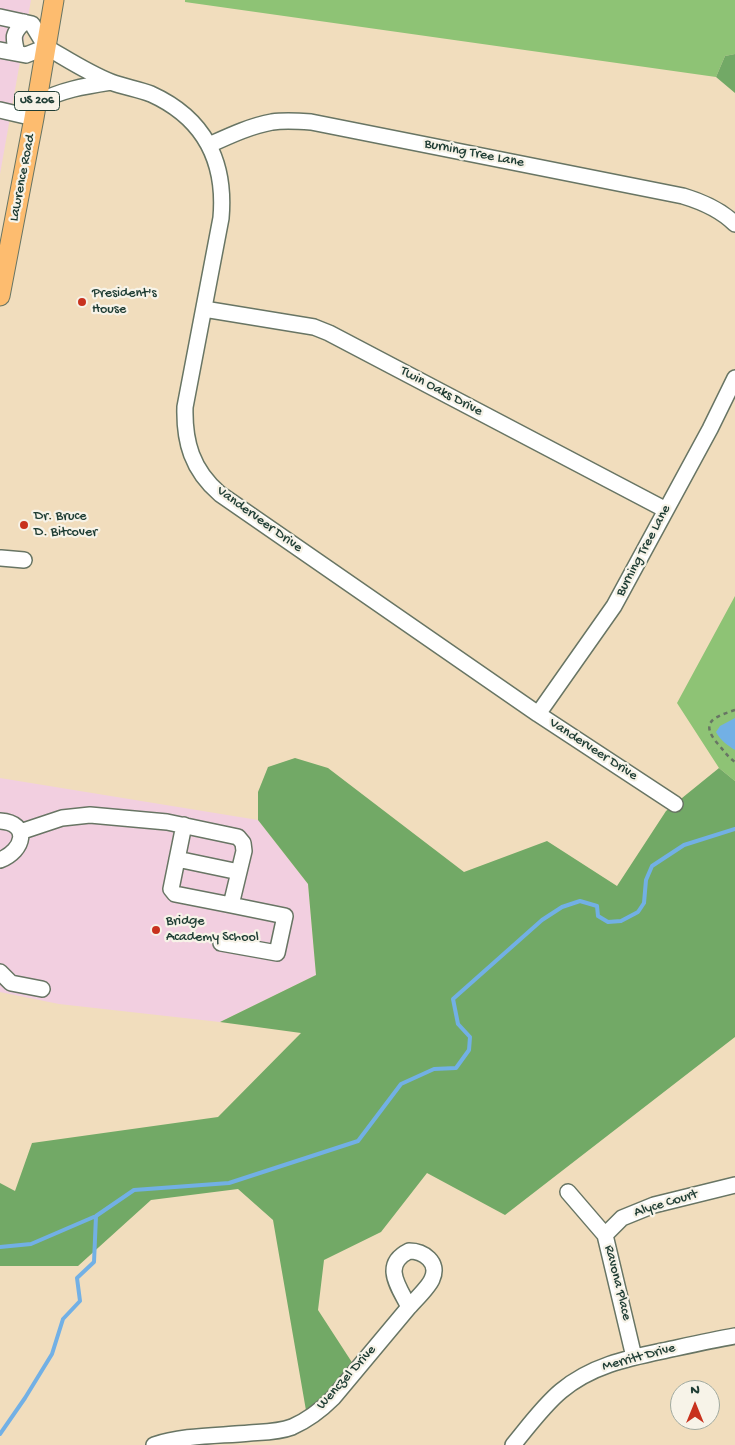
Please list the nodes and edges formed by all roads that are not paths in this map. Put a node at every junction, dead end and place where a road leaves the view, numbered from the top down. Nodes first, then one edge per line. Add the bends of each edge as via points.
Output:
1 (54, 0) edge
2 (0, 17) edge
3 (24, 22) junction
4 (46, 47) junction
5 (0, 50) edge
6 (17, 53) junction
7 (111, 82) junction
8 (0, 110) edge
9 (36, 110) junction
10 (209, 145) junction
11 (735, 224) edge
12 (0, 296) edge
13 (204, 310) junction
14 (735, 378) edge
15 (666, 510) junction
16 (0, 557) edge
17 (24, 560) dead end
18 (538, 714) junction
19 (675, 804) dead end
20 (0, 821) edge
21 (184, 825) junction
22 (20, 832) junction
23 (177, 859) junction
24 (0, 860) edge
25 (239, 872) junction
26 (231, 905) junction
27 (221, 943) dead end
28 (0, 972) edge
29 (42, 989) dead end
30 (735, 1185) edge
31 (568, 1192) dead end
32 (605, 1235) junction
33 (409, 1307) dead end
34 (735, 1336) edge
35 (634, 1357) junction
36 (154, 1445) edge
37 (512, 1445) edge

1 - 4 main road, Lawrence Road / US 206
2 - 3 street
3 - 4 street via 32,24
3 - 6 street via 14,34
4 - 6 street via 26,55
4 - 7 street, Vanderveer Drive
4 - 9 main road, Lawrence Road / US 206
5 - 6 street
7 - 9 street, Vanderveer Drive via 49,96
7 - 10 street, Vanderveer Drive via 167,102 195,125
8 - 9 street
9 - 12 main road, Lawrence Road / US 206
10 - 11 street, Burning Tree Lane via 272,122 311,122 683,196 713,207
10 - 13 street, Vanderveer Drive via 222,181 223,200
13 - 15 street, Twin Oaks Drive via 329,332
13 - 18 street, Vanderveer Drive via 184,425 188,444 203,477 220,494
14 - 15 street, Burning Tree Lane
15 - 18 street, Burning Tree Lane via 614,606
16 - 17 street
18 - 19 street, Vanderveer Drive
20 - 22 street via 14,825
21 - 22 street via 90,815 62,818
21 - 23 street
21 - 25 street via 238,837 243,842 244,851
22 - 24 street via 16,850
23 - 25 street
23 - 26 street via 171,889 175,894
25 - 26 street
26 - 27 street via 285,916 277,953
28 - 29 street via 11,983
30 - 32 street, Alyce Court via 654,1205 622,1218
31 - 32 street, Ravona Place
32 - 35 street, Ravona Place
33 - 36 street, Wenczel Drive via 333,1398 309,1418 275,1432 177,1439
34 - 35 street, Merritt Drive
35 - 37 street, Merritt Drive via 601,1367 580,1378 547,1404

